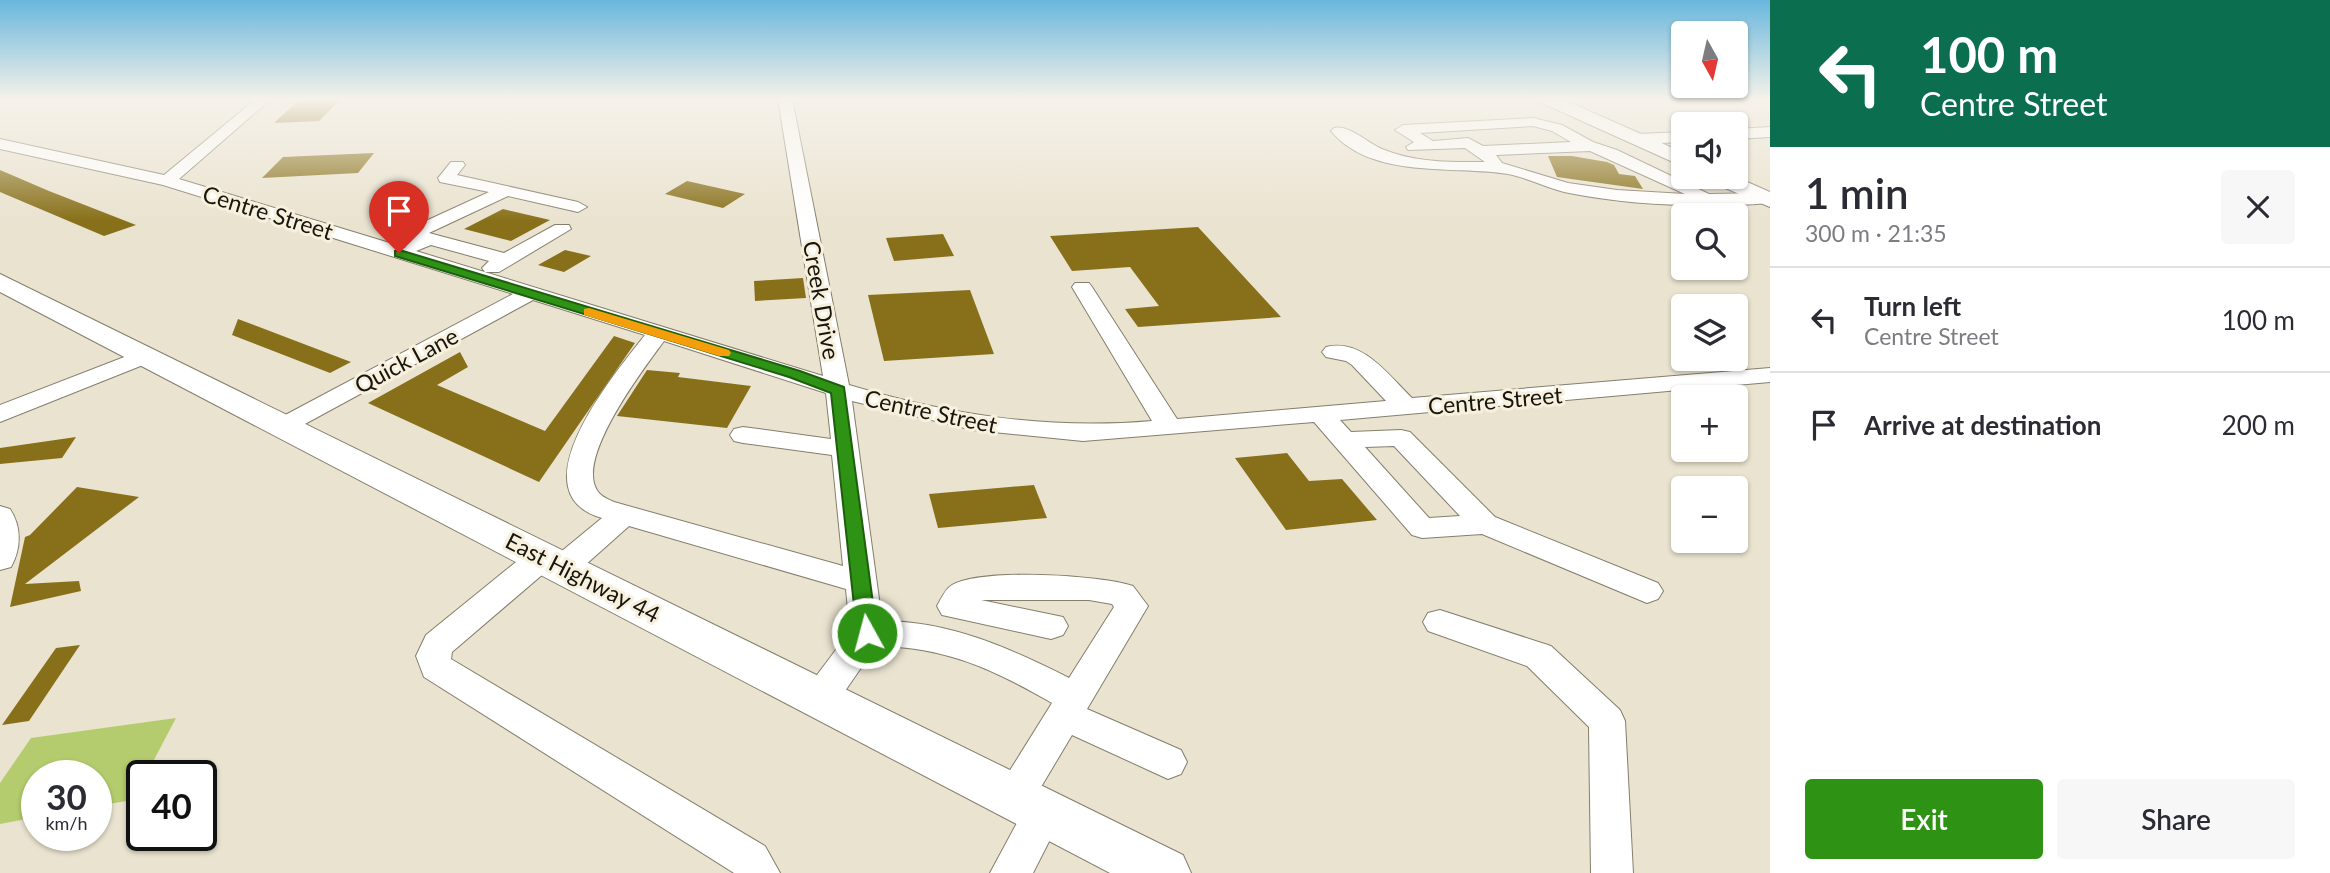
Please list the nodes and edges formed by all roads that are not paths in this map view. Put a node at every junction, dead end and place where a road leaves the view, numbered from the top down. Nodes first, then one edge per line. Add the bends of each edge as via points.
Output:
1 (216, 140) edge
2 (792, 140) edge
3 (1352, 140) edge
4 (1381, 140) edge
5 (1437, 140) edge
6 (1442, 140) edge
7 (1469, 140) edge
8 (1579, 140) edge
9 (1639, 140) edge
10 (1445, 142) junction
11 (0, 144) edge
12 (1591, 146) junction
13 (1395, 149) junction
14 (1660, 150) junction
15 (1483, 151) junction
16 (1370, 152) junction
17 (1611, 153) junction
18 (1671, 155) edge
19 (457, 165) dead end
20 (1503, 168) junction
21 (167, 181) junction
22 (1746, 189) edge
23 (506, 190) junction
24 (1768, 199) edge
25 (1714, 201) junction
26 (578, 207) dead end
27 (562, 229) dead end
28 (429, 239) junction
29 (399, 253) junction
30 (506, 260) junction
31 (475, 277) junction
32 (0, 282) edge
33 (1082, 288) dead end
34 (529, 294) junction
35 (658, 333) junction
36 (1334, 352) dead end
37 (145, 356) junction
38 (1770, 375) edge
39 (838, 390) junction
40 (1407, 408) junction
41 (0, 414) edge
42 (1322, 415) junction
43 (283, 426) junction
44 (1169, 427) junction
45 (743, 435) dead end
46 (1345, 440) junction
47 (845, 449) junction
48 (624, 515) junction
49 (0, 516) edge
50 (1485, 524) junction
51 (0, 559) edge
52 (553, 562) junction
53 (861, 582) junction
54 (1647, 591) dead end
55 (1440, 622) dead end
56 (1051, 626) dead end
57 (867, 633) junction
58 (821, 697) junction
59 (1069, 707) junction
60 (1168, 762) dead end
61 (1029, 804) junction
62 (759, 873) edge
63 (1011, 873) edge
64 (1164, 873) edge
65 (1612, 873) edge

1 - 21 street
2 - 39 street, Creek Drive
3 - 16 street
4 - 13 street
5 - 10 lane
6 - 10 street
7 - 10 street
8 - 12 lane
9 - 14 main road
10 - 13 street
10 - 15 street via 1468,143
11 - 21 street, Centre Street
12 - 15 lane
12 - 17 lane
13 - 16 street
14 - 17 street
14 - 18 main road
15 - 20 street
16 - 20 street via 1415,163
17 - 25 lane
19 - 23 street via 446,178
20 - 25 street via 1568,188
21 - 29 street, Centre Street
22 - 24 main road
23 - 26 street
23 - 28 street via 411,235
24 - 25 street
27 - 30 street
28 - 29 lane
28 - 30 lane
29 - 31 street, Centre Street
30 - 31 street
31 - 34 street, Centre Street
32 - 37 main road, East Highway 44
33 - 44 street
34 - 35 street, Centre Street
34 - 43 street, Quick Lane
35 - 39 street, Centre Street
35 - 48 lane via 595,423 581,458 581,486 586,497
36 - 40 street via 1360,360
37 - 41 street
37 - 43 main road, East Highway 44
38 - 40 street, Centre Street
39 - 44 street, Centre Street via 1019,429 1085,433
39 - 47 street, Creek Drive
40 - 42 street, Centre Street
42 - 44 street, Centre Street
42 - 46 street
43 - 52 main road, East Highway 44
45 - 47 street
46 - 50 street via 1401,438
46 - 50 street via 1423,528
47 - 53 street, Creek Drive
48 - 52 street
48 - 53 lane
49 - 51 street via 5,546
50 - 54 street
52 - 58 main road, East Highway 44
52 - 62 street via 438,644 433,656 436,667 750,860
53 - 57 street, Creek Drive
55 - 65 street via 1539,656 1606,721
56 - 59 street via 953,606 961,594 977,589 1089,588 1122,594 1132,606
57 - 58 street
57 - 59 street via 924,635 971,648 1039,678
58 - 61 main road, East Highway 44
59 - 60 street
59 - 61 street
61 - 63 street
61 - 64 main road, East Highway 44

